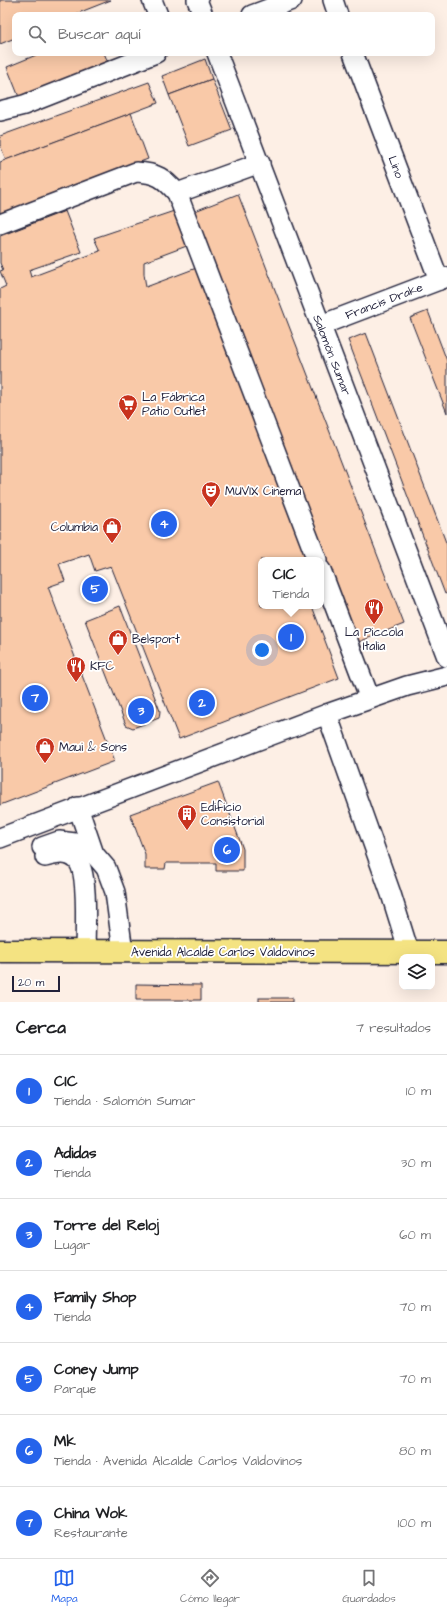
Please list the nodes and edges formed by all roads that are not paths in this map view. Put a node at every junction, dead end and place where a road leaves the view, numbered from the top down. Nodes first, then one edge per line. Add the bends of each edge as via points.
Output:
1 (152, 0) edge
2 (197, 0) edge
3 (292, 0) edge
4 (332, 0) edge
5 (157, 12) edge
6 (202, 12) edge
7 (260, 12) edge
8 (337, 12) edge
9 (149, 56) edge
10 (218, 56) edge
11 (354, 56) edge
12 (0, 111) edge
13 (260, 163) junction
14 (177, 193) junction
15 (0, 224) edge
16 (444, 281) edge
17 (321, 325) junction
18 (316, 557) edge
19 (324, 578) edge
20 (447, 657) edge
21 (447, 676) edge
22 (370, 699) junction
23 (327, 714) junction
24 (80, 813) junction
25 (0, 838) edge
26 (70, 842) junction
27 (94, 854) junction
28 (0, 951) edge
29 (85, 952) junction
30 (123, 952) junction
31 (409, 952) junction
32 (447, 952) edge

1 - 5 street
2 - 6 street
3 - 7 street
4 - 8 street
9 - 12 street via 24,106
10 - 13 street, Salomón Sumar
11 - 16 street, Lino
13 - 14 street
13 - 17 street, Salomón Sumar
14 - 15 street via 166,180 151,173 136,172
14 - 18 street
16 - 17 street, Francis Drake
17 - 20 street, Salomón Sumar
19 - 22 street
21 - 22 street
22 - 23 street
23 - 24 street
23 - 31 street
24 - 25 street
24 - 26 street
24 - 27 street
26 - 27 street
26 - 29 street via 59,841 43,852 70,856 80,867 85,890
27 - 30 street via 106,868 115,892
28 - 29 main road, Avenida Alcalde Carlos Valdovinos
29 - 30 main road, Avenida Alcalde Carlos Valdovinos
30 - 31 main road, Avenida Alcalde Carlos Valdovinos
31 - 32 main road, Avenida Alcalde Carlos Valdovinos

